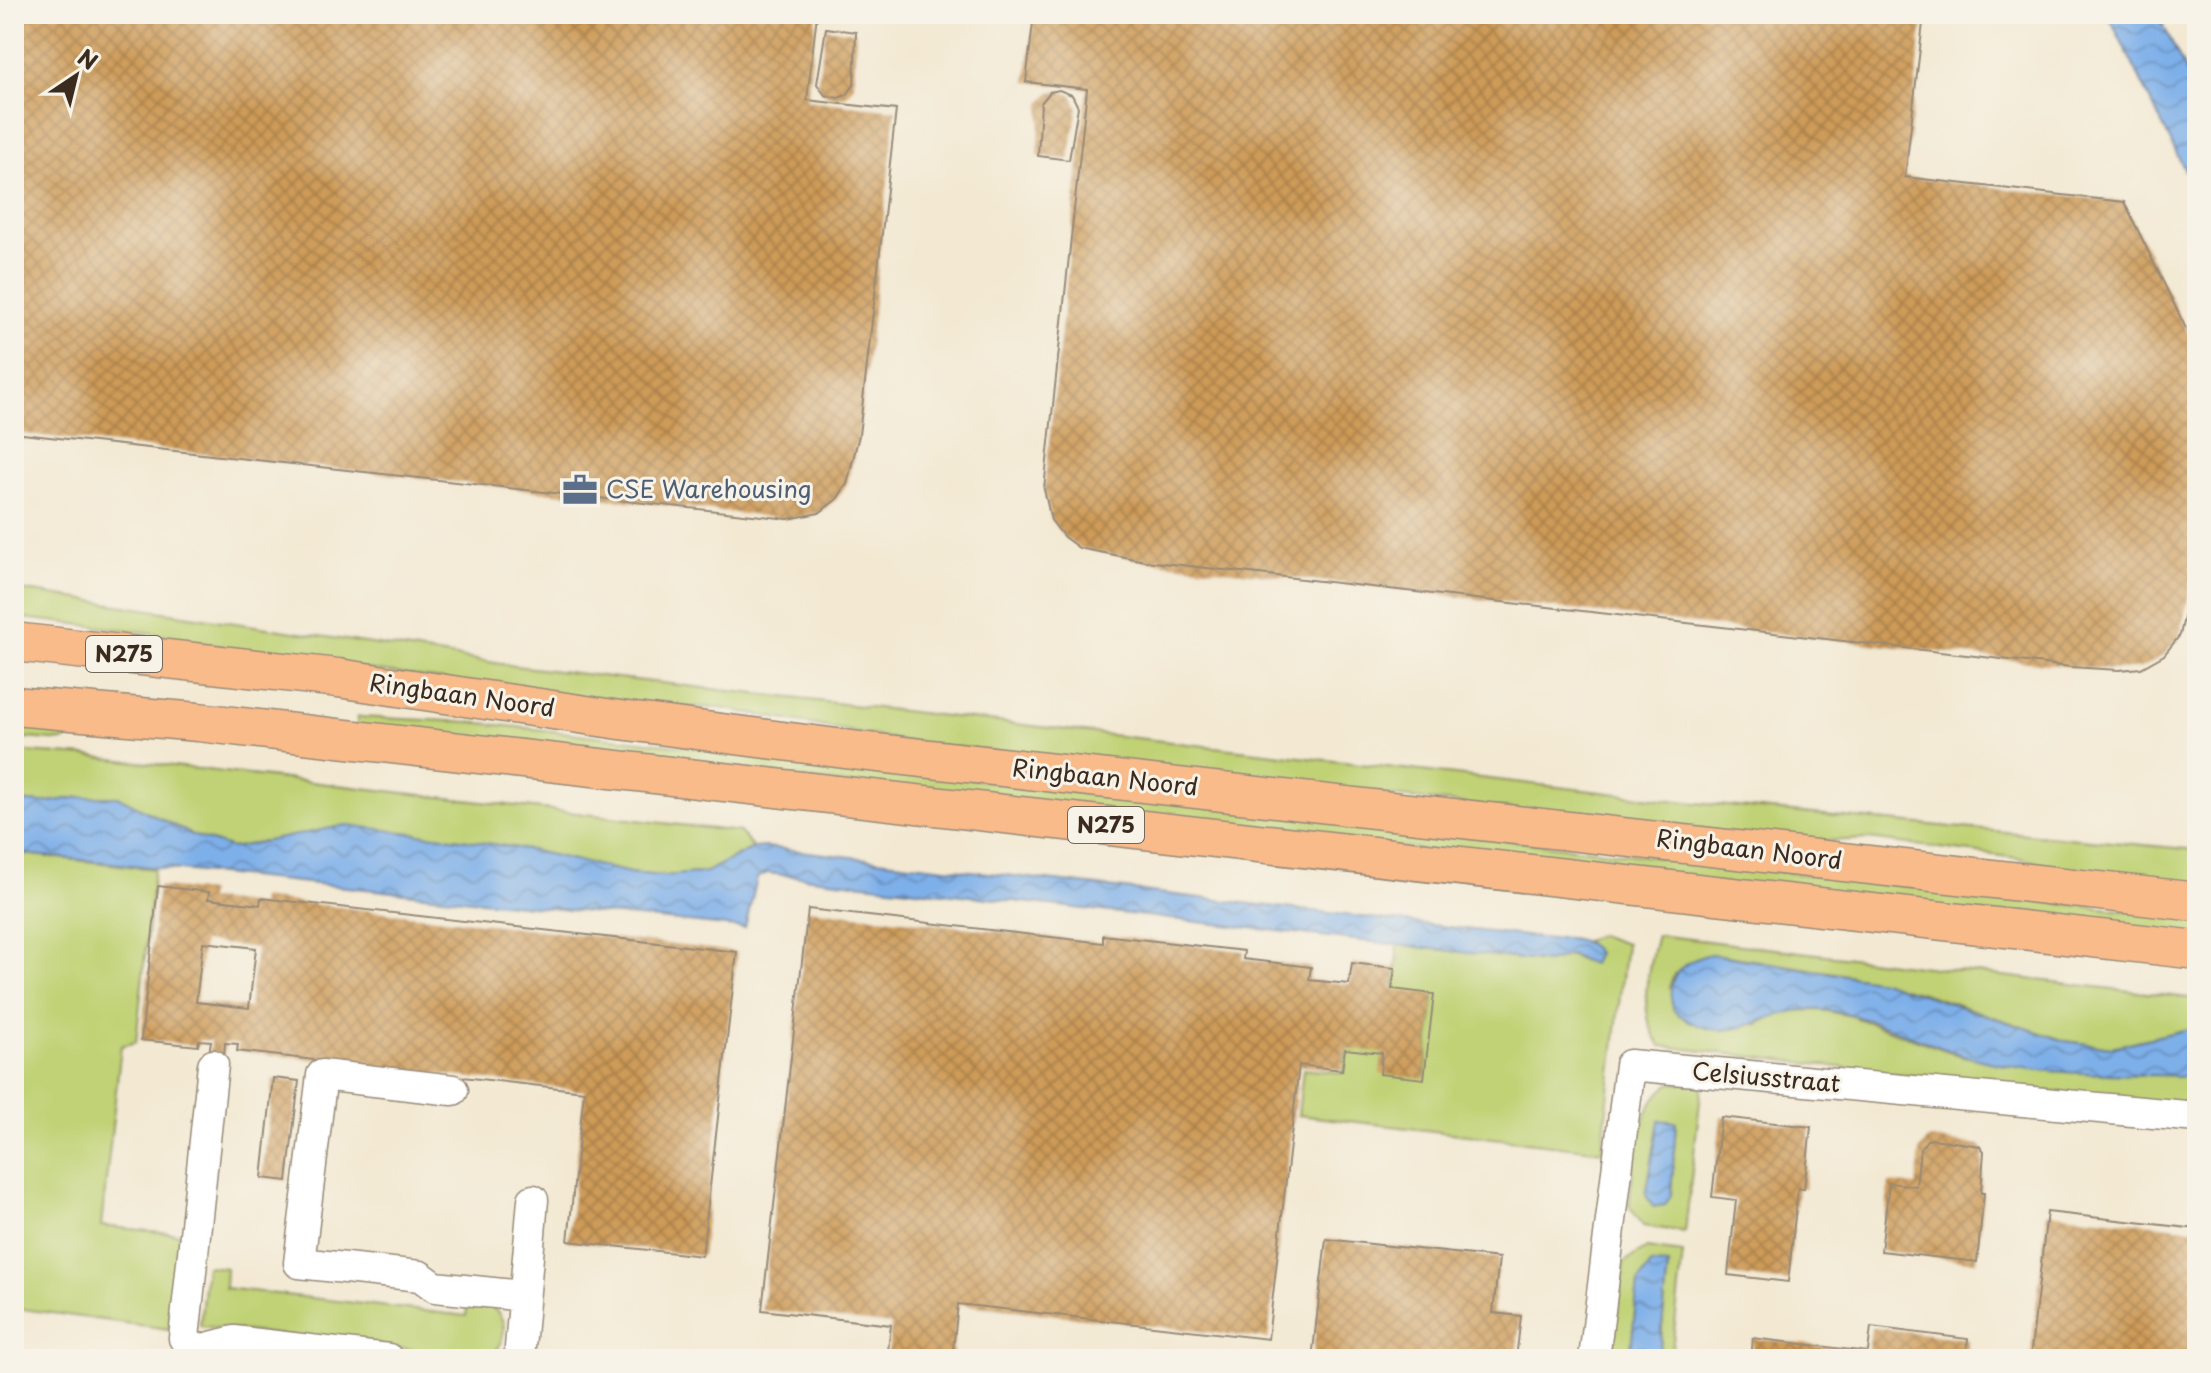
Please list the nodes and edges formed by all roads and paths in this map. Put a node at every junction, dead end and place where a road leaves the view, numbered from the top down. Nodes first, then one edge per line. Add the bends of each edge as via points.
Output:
1 (14, 642) edge
2 (14, 706) edge
3 (2197, 902) edge
4 (2197, 950) edge
5 (213, 1065) dead end
6 (453, 1090) dead end
7 (2197, 1117) edge
8 (533, 1200) dead end
9 (524, 1296) junction
10 (192, 1355) edge
11 (388, 1359) edge
12 (519, 1359) edge
13 (1594, 1359) edge

1 - 3 main road, Ringbaan Noord / N275 via 338,678 860,751
2 - 4 main road, Ringbaan Noord / N275 via 198,722
5 - 10 street via 184,1338
6 - 9 street via 322,1075 299,1263 420,1276 435,1287
7 - 13 street, Celsiusstraat via 1630,1065
8 - 9 street
9 - 12 street
10 - 11 street via 234,1341

